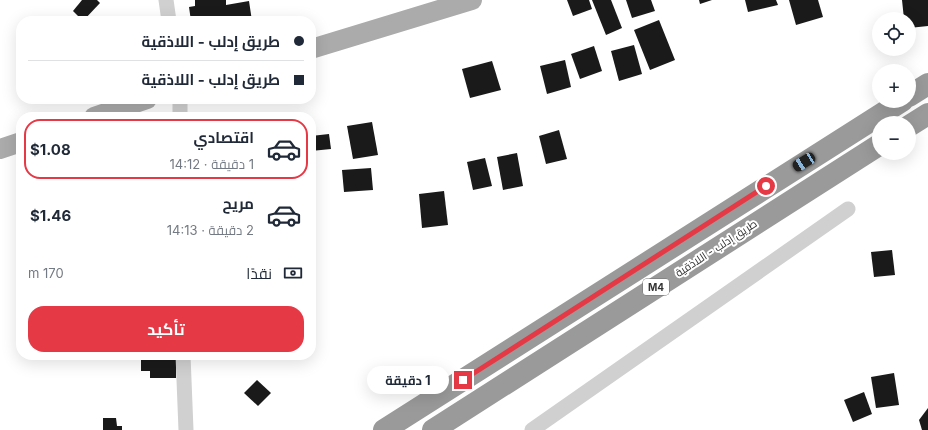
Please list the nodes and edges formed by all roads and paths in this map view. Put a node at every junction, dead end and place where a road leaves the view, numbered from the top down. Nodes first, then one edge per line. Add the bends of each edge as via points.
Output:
1 (166, 0) edge
2 (472, 0) edge
3 (168, 16) edge
4 (316, 47) edge
5 (928, 84) edge
6 (916, 92) edge
7 (132, 104) edge
8 (891, 108) edge
9 (109, 112) edge
10 (928, 114) edge
11 (916, 122) edge
12 (16, 144) edge
13 (0, 149) edge
14 (872, 149) edge
15 (848, 209) dead end
16 (182, 360) edge
17 (186, 430) edge
18 (384, 430) edge
19 (433, 430) edge
20 (532, 430) edge

1 - 3 street
2 - 4 main road
5 - 6 highway
7 - 9 main road
8 - 18 highway, M4
10 - 11 highway
12 - 13 main road
14 - 19 highway, طريق إدلب - اللاذقية / M4
15 - 20 street
16 - 17 street

